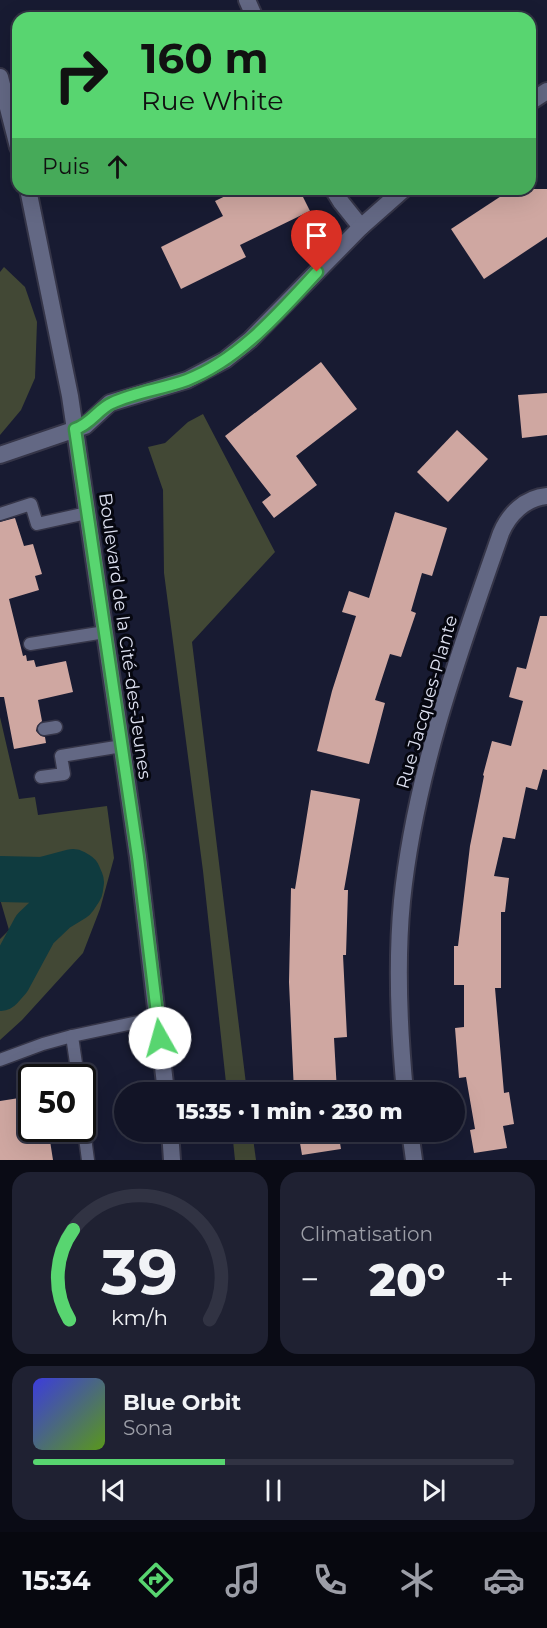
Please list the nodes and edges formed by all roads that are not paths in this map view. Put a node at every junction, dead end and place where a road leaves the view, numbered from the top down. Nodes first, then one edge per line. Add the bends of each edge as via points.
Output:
1 (0, 77) edge
2 (12, 124) edge
3 (29, 195) edge
4 (336, 195) edge
5 (397, 195) edge
6 (361, 227) junction
7 (75, 429) junction
8 (0, 455) edge
9 (547, 496) edge
10 (87, 513) junction
11 (0, 514) edge
12 (105, 632) junction
13 (30, 644) dead end
14 (122, 746) junction
15 (41, 777) dead end
16 (157, 1018) junction
17 (72, 1036) junction
18 (0, 1060) edge
19 (76, 1064) edge
20 (165, 1082) edge
21 (404, 1082) edge
22 (86, 1142) edge
23 (171, 1142) edge
24 (412, 1142) edge
25 (88, 1160) edge
26 (172, 1160) edge
27 (414, 1160) edge

1 - 2 street
3 - 7 street, Boulevard de la Cité-des-Jeunes
4 - 6 street
5 - 6 street
6 - 7 street via 256,334 225,360 187,380 110,403 85,426
7 - 8 street
7 - 10 street, Boulevard de la Cité-des-Jeunes
9 - 21 street, Rue Jacques-Plante via 527,502 506,523 431,744 414,818 402,902 399,986
10 - 11 lane via 37,524 31,504
10 - 12 street, Boulevard de la Cité-des-Jeunes
12 - 13 lane
12 - 14 street, Boulevard de la Cité-des-Jeunes
14 - 15 lane via 61,756 64,774
14 - 16 street, Boulevard de la Cité-des-Jeunes
16 - 17 lane
16 - 20 street, Boulevard de la Cité-des-Jeunes
17 - 18 lane
17 - 19 lane
22 - 25 lane
23 - 26 street
24 - 27 street

